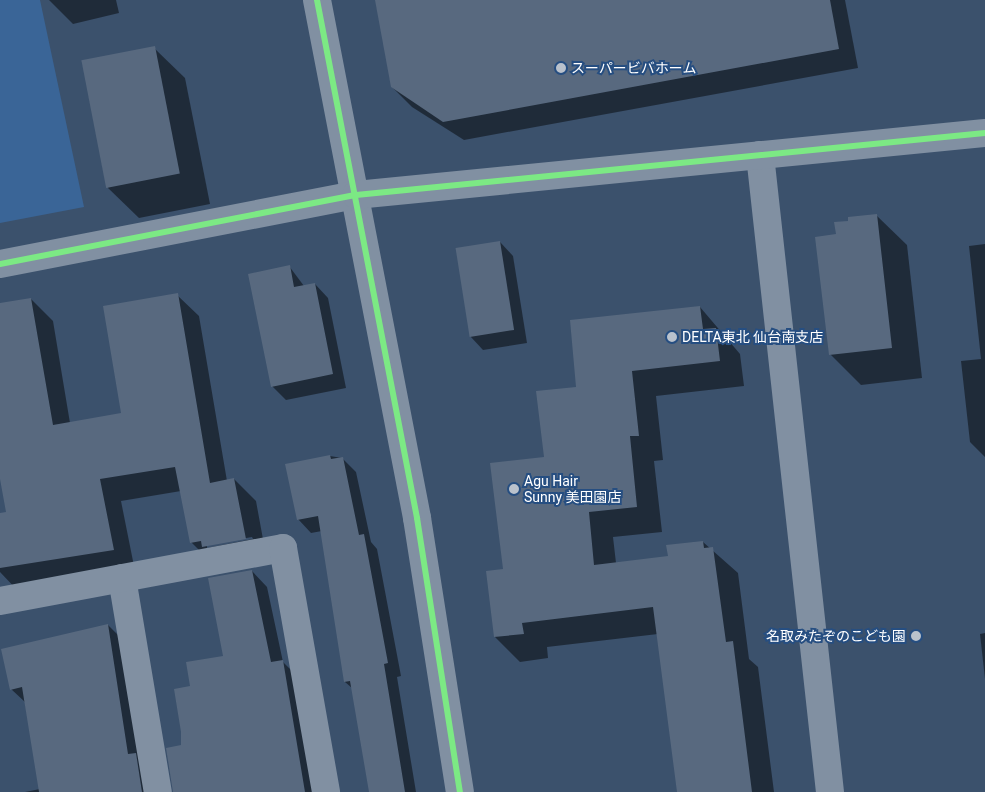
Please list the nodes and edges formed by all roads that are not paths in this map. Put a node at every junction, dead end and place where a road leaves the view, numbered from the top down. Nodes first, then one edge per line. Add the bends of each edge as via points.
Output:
1 (317, 0) edge
2 (985, 133) edge
3 (760, 155) junction
4 (356, 195) junction
5 (0, 264) edge
6 (122, 578) junction
7 (0, 601) edge
8 (158, 792) edge
9 (326, 792) edge
10 (460, 792) edge
11 (830, 792) edge

1 - 4 street
2 - 3 street
3 - 4 street
3 - 11 street
4 - 5 street
4 - 10 street via 417,518
6 - 7 street
6 - 8 street
6 - 9 street via 283,548

